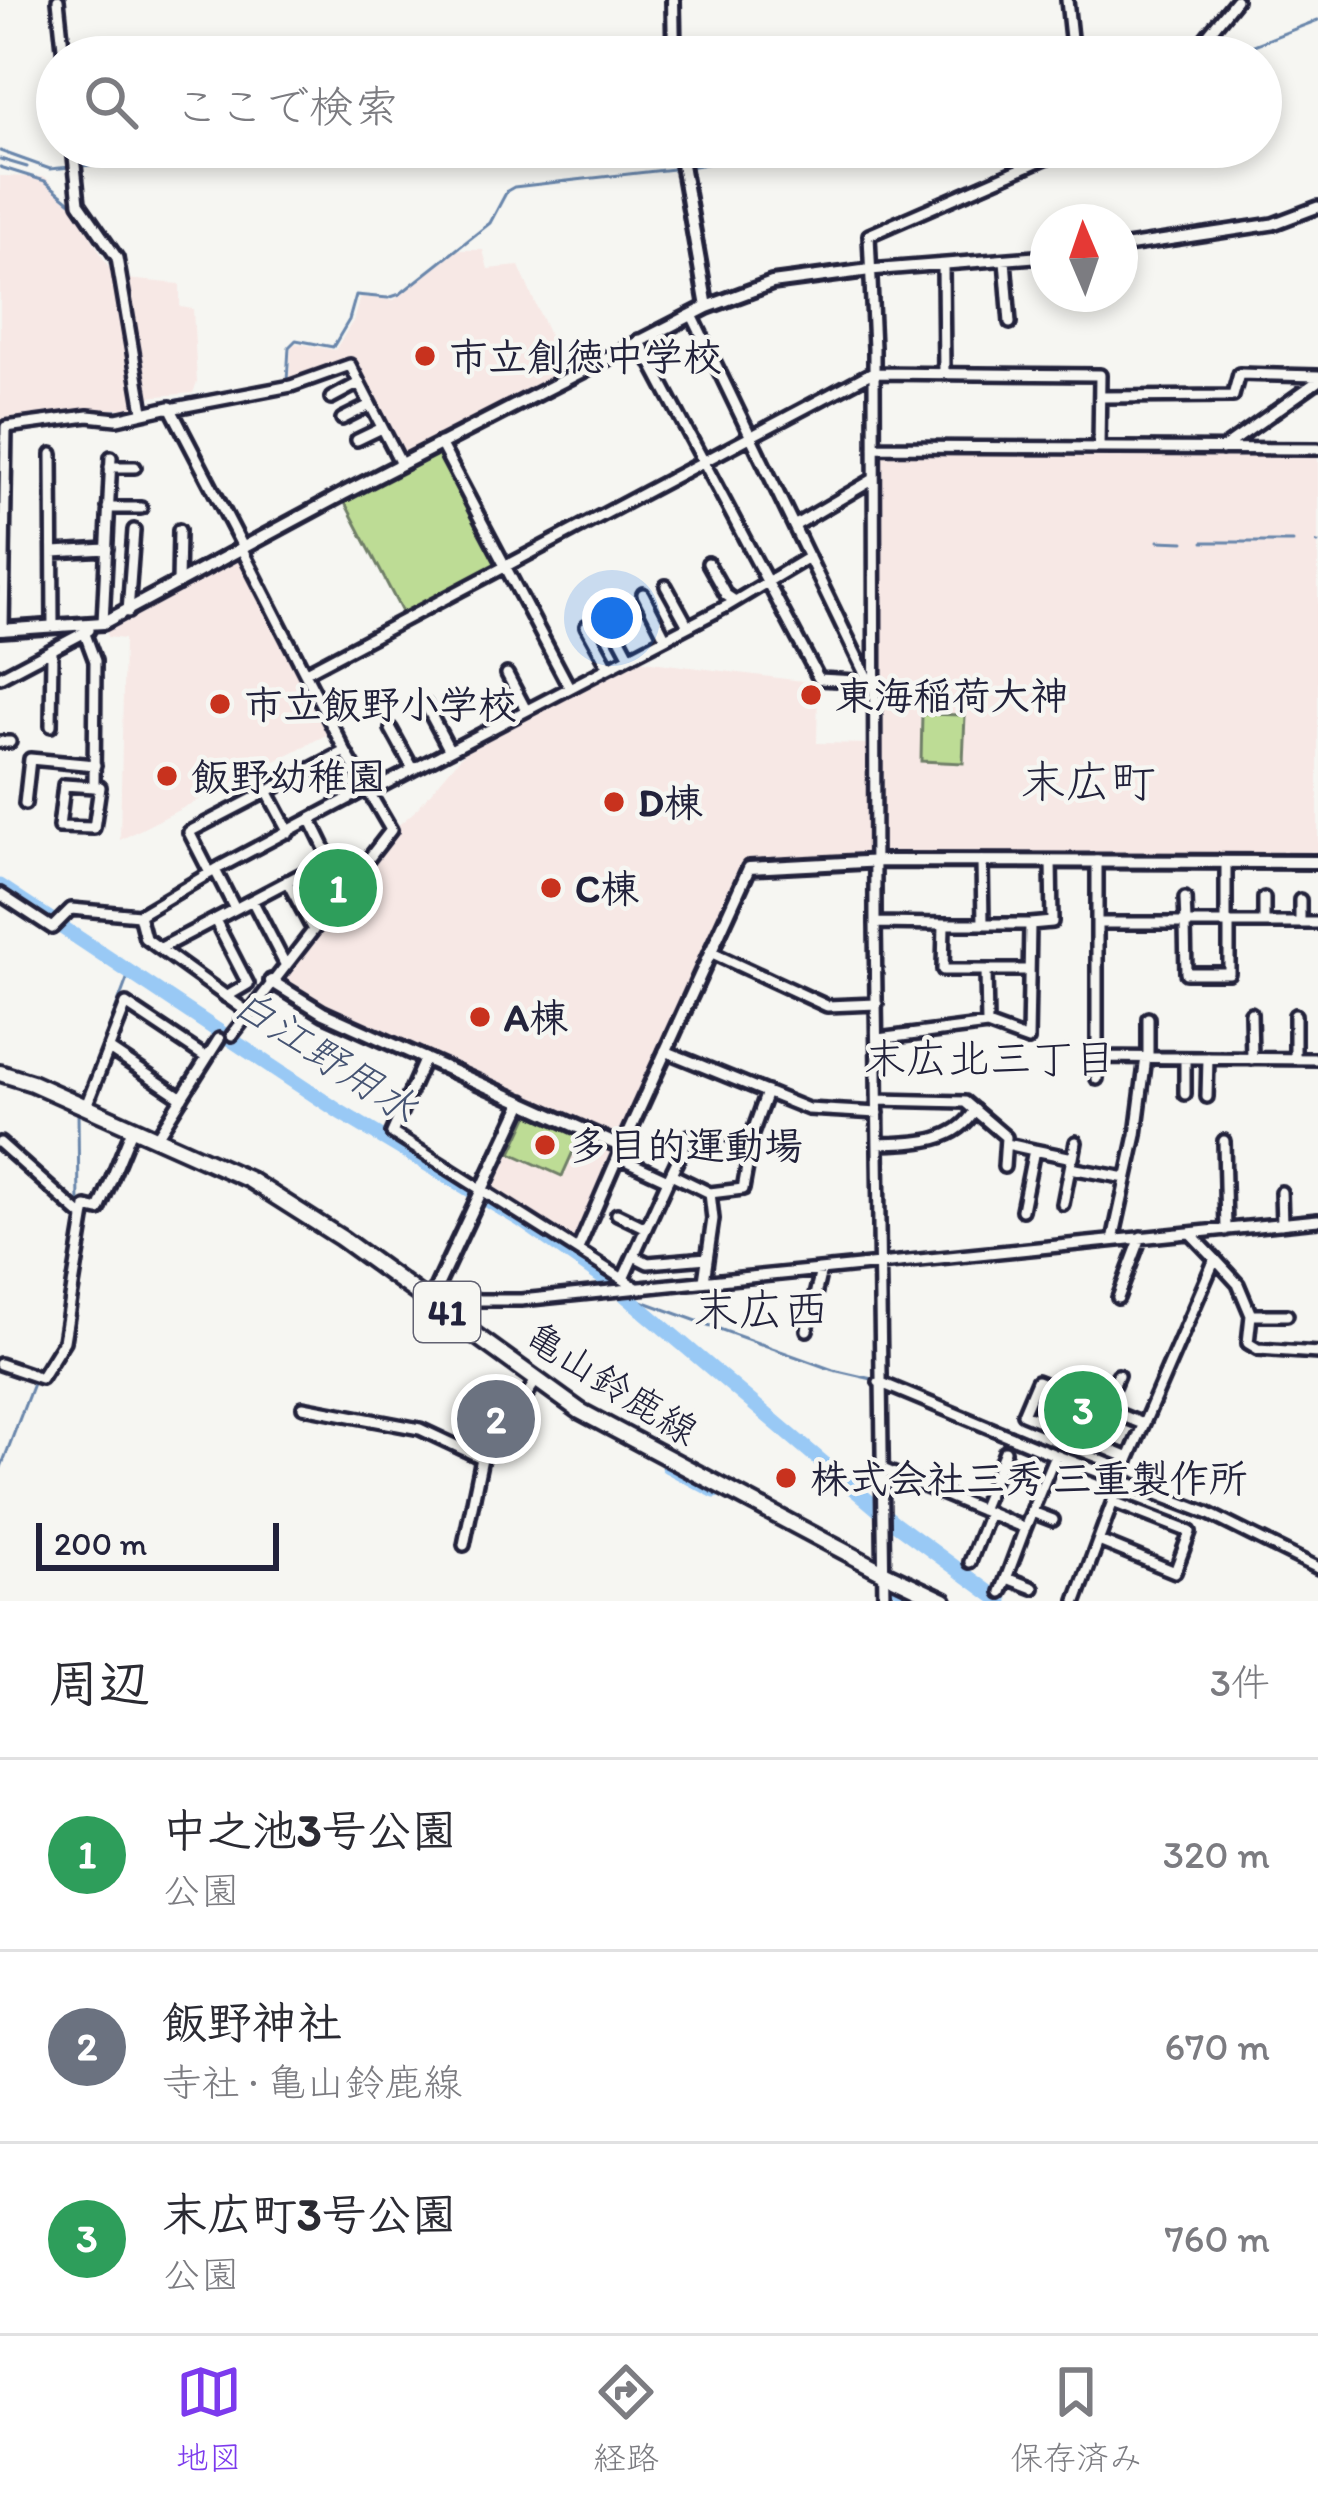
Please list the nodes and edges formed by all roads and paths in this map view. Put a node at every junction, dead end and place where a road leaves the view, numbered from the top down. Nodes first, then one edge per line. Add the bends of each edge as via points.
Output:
1 (58, 0) edge
2 (673, 0) edge
3 (1067, 0) edge
4 (1236, 0) edge
5 (62, 36) edge
6 (674, 36) edge
7 (1071, 36) edge
8 (1207, 36) edge
9 (75, 168) edge
10 (683, 168) edge
11 (1023, 168) edge
12 (1317, 207) edge
13 (1318, 218) edge
14 (1138, 244) edge
15 (1030, 258) edge
16 (1005, 260) junction
17 (944, 266) junction
18 (870, 271) junction
19 (706, 307) junction
20 (692, 315) junction
21 (1010, 323) dead end
22 (640, 340) junction
23 (874, 373) junction
24 (944, 373) junction
25 (1318, 379) edge
26 (359, 383) junction
27 (1100, 397) junction
28 (332, 398) dead end
29 (370, 405) junction
30 (170, 409) junction
31 (142, 411) junction
32 (342, 419) dead end
33 (382, 428) junction
34 (3, 431) edge
35 (750, 438) junction
36 (357, 440) dead end
37 (440, 443) junction
38 (874, 447) junction
39 (1099, 448) junction
40 (1222, 449) junction
41 (1318, 449) edge
42 (52, 454) dead end
43 (705, 462) junction
44 (401, 464) junction
45 (135, 467) dead end
46 (874, 479) junction
47 (92, 480) dead end
48 (110, 481) junction
49 (109, 508) junction
50 (141, 508) dead end
51 (91, 524) dead end
52 (108, 524) junction
53 (794, 526) junction
54 (134, 530) dead end
55 (179, 530) dead end
56 (107, 549) junction
57 (243, 550) junction
58 (53, 552) junction
59 (808, 556) junction
60 (708, 563) dead end
61 (506, 566) junction
62 (178, 584) junction
63 (768, 584) junction
64 (666, 586) dead end
65 (643, 594) dead end
66 (735, 602) junction
67 (605, 610) dead end
68 (128, 612) junction
69 (52, 626) junction
70 (586, 626) dead end
71 (688, 626) junction
72 (94, 628) junction
73 (1, 630) edge
74 (665, 637) junction
75 (52, 652) junction
76 (629, 655) junction
77 (608, 666) junction
78 (305, 672) junction
79 (507, 674) dead end
80 (0, 677) edge
81 (872, 682) junction
82 (569, 687) junction
83 (425, 704) dead end
84 (526, 710) junction
85 (51, 726) dead end
86 (391, 728) dead end
87 (449, 749) junction
88 (345, 751) junction
89 (95, 765) junction
90 (412, 769) junction
91 (94, 787) junction
92 (267, 791) junction
93 (368, 791) junction
94 (26, 804) dead end
95 (311, 820) junction
96 (289, 832) junction
97 (875, 861) junction
98 (982, 861) junction
99 (1051, 861) junction
100 (1097, 861) junction
101 (1226, 862) junction
102 (1318, 862) edge
103 (213, 872) junction
104 (287, 881) junction
105 (0, 894) edge
106 (1185, 898) dead end
107 (1264, 898) dead end
108 (252, 900) junction
109 (1300, 900) dead end
110 (235, 909) junction
111 (140, 915) junction
112 (215, 920) junction
113 (1097, 922) junction
114 (1227, 922) junction
115 (1264, 922) junction
116 (875, 923) junction
117 (1185, 923) junction
118 (1300, 923) junction
119 (1318, 923) edge
120 (944, 924) junction
121 (982, 924) junction
122 (1030, 924) junction
123 (313, 930) junction
124 (161, 949) junction
125 (710, 952) junction
126 (285, 964) junction
127 (986, 970) junction
128 (1029, 970) junction
129 (271, 981) junction
130 (226, 997) junction
131 (877, 1004) junction
132 (249, 1013) junction
133 (1251, 1013) dead end
134 (1295, 1015) dead end
135 (1148, 1018) dead end
136 (987, 1025) junction
137 (232, 1035) dead end
138 (219, 1039) dead end
139 (878, 1040) junction
140 (109, 1049) junction
141 (665, 1051) junction
142 (1097, 1057) junction
143 (1147, 1057) junction
144 (207, 1058) junction
145 (425, 1058) junction
146 (1185, 1058) junction
147 (1208, 1058) junction
148 (1252, 1059) junction
149 (1295, 1059) junction
150 (1318, 1059) edge
151 (0, 1073) edge
152 (1097, 1079) dead end
153 (767, 1092) junction
154 (1185, 1094) dead end
155 (1207, 1097) dead end
156 (182, 1098) junction
157 (878, 1100) junction
158 (523, 1102) junction
159 (86, 1106) junction
160 (975, 1110) junction
161 (878, 1113) junction
162 (133, 1127) junction
163 (157, 1137) junction
164 (751, 1137) dead end
165 (1224, 1141) dead end
166 (1076, 1142) dead end
167 (0, 1143) edge
168 (878, 1144) junction
169 (1007, 1144) junction
170 (1034, 1150) junction
171 (620, 1152) junction
172 (1071, 1163) junction
173 (1004, 1167) dead end
174 (670, 1177) junction
175 (1126, 1178) junction
176 (1281, 1192) dead end
177 (710, 1193) junction
178 (482, 1194) junction
179 (1063, 1204) dead end
180 (1022, 1210) dead end
181 (617, 1214) dead end
182 (83, 1217) junction
183 (1318, 1220) edge
184 (1282, 1224) junction
185 (646, 1228) junction
186 (1226, 1230) junction
187 (1191, 1234) junction
188 (1141, 1238) junction
189 (1113, 1240) junction
190 (578, 1249) junction
191 (634, 1256) junction
192 (707, 1258) junction
193 (1215, 1259) junction
194 (878, 1264) junction
195 (820, 1270) junction
196 (623, 1279) junction
197 (704, 1281) junction
198 (637, 1288) junction
199 (1118, 1298) dead end
200 (430, 1301) junction
201 (1251, 1315) junction
202 (1287, 1315) dead end
203 (807, 1330) dead end
204 (1318, 1353) edge
205 (0, 1364) edge
206 (1118, 1375) dead end
207 (536, 1381) junction
208 (879, 1382) junction
209 (303, 1407) dead end
210 (1104, 1408) junction
211 (1143, 1424) junction
212 (1005, 1450) dead end
213 (1055, 1456) junction
214 (482, 1458) junction
215 (1129, 1458) junction
216 (880, 1468) junction
217 (1122, 1478) junction
218 (1113, 1502) junction
219 (985, 1512) junction
220 (1032, 1512) junction
221 (1053, 1520) dead end
222 (1025, 1528) junction
223 (1099, 1541) junction
224 (464, 1545) dead end
225 (970, 1562) dead end
226 (1317, 1565) edge
227 (883, 1572) junction
228 (1007, 1578) junction
229 (1034, 1588) dead end
230 (1001, 1592) dead end
231 (884, 1601) edge
232 (944, 1601) edge
233 (1076, 1601) edge

1 - 5 street
2 - 6 street
3 - 7 street
4 - 8 street
9 - 31 street via 79,203 117,258
10 - 19 street
11 - 18 street via 869,235
12 - 13 street
12 - 14 street via 1273,224
15 - 16 street
16 - 17 street
16 - 21 street
17 - 18 street
17 - 24 street
18 - 19 street via 772,283
18 - 23 street
19 - 20 street
20 - 22 street
20 - 35 street
22 - 37 street
22 - 43 street
23 - 24 street
23 - 35 street
23 - 38 street
24 - 27 street via 1100,375
25 - 27 street via 1239,374 1233,396
25 - 40 street
26 - 28 street
26 - 29 street
26 - 30 street via 350,365 291,386
27 - 39 street
29 - 32 street
29 - 33 street
30 - 31 street
30 - 57 street
31 - 34 street
33 - 36 street
33 - 44 street
34 - 73 street
35 - 43 street
35 - 53 street
37 - 44 street
37 - 61 street
38 - 39 street
38 - 46 street
39 - 40 street
40 - 41 street
42 - 58 street
43 - 61 street
43 - 63 street
44 - 57 street
45 - 48 street via 111,462
46 - 53 street
46 - 81 street
47 - 48 street
48 - 49 street
49 - 50 street
49 - 52 street
51 - 52 street
52 - 56 street
53 - 59 street
54 - 68 street
55 - 62 street
56 - 58 street
56 - 72 street
57 - 62 street
57 - 78 street
58 - 69 street
59 - 63 street
59 - 81 street
60 - 66 street
61 - 78 street
61 - 82 street
62 - 68 street
63 - 66 street
63 - 81 street via 819,679
64 - 71 street
65 - 74 street
66 - 71 street
67 - 76 street
68 - 72 street
69 - 72 street
69 - 73 street
70 - 77 street
71 - 74 street
72 - 75 street
72 - 89 street
74 - 76 street
75 - 80 street
75 - 85 street
76 - 77 street
77 - 82 street
78 - 88 street
79 - 84 street
81 - 97 street
82 - 84 street
83 - 87 street
84 - 87 street
86 - 90 street
87 - 90 street
88 - 92 street
88 - 93 street
89 - 91 street
89 - 94 street via 30,759
90 - 93 street
91 - 91 street via 64,785 59,827 94,828
92 - 96 street
92 - 103 street via 189,832
93 - 95 street
93 - 123 street via 391,830
95 - 96 street
95 - 104 street via 330,860
96 - 103 street
97 - 98 street
97 - 116 street
97 - 125 street via 749,868
98 - 99 street
98 - 121 street
99 - 100 street
99 - 122 street via 1052,922
100 - 101 street
100 - 113 street
101 - 102 street
101 - 114 street
103 - 110 street
103 - 111 street
104 - 108 street
104 - 123 street
105 - 111 street via 56,923 71,909
106 - 117 street
107 - 115 street
108 - 110 street
108 - 126 street
109 - 118 street
110 - 112 street
111 - 124 street via 146,938
112 - 124 street
112 - 130 street via 248,983
113 - 117 street
113 - 142 street
114 - 115 street
114 - 117 street
114 - 117 street via 1229,973 1186,973
115 - 118 street
116 - 120 street
116 - 131 street
118 - 119 street
120 - 121 street
120 - 127 street via 943,970
121 - 122 street
122 - 128 street
123 - 126 street
124 - 130 street
125 - 131 street via 827,1006
125 - 141 street
126 - 129 street
127 - 128 street
127 - 136 street
128 - 136 street via 1028,1040
129 - 132 street
129 - 145 street
130 - 132 street
131 - 139 street
132 - 137 street
133 - 148 street
134 - 149 street
135 - 143 street
136 - 139 street
138 - 144 street
139 - 157 street
140 - 144 street via 126,1004
140 - 156 street
140 - 159 street
141 - 153 street
141 - 171 street
142 - 143 street
142 - 152 street
143 - 146 street
143 - 175 street
144 - 156 street
145 - 158 street
145 - 178 street via 392,1133
146 - 147 street
146 - 154 street
147 - 148 street
147 - 155 street
148 - 149 street
149 - 150 street
151 - 159 main road, 亀山鈴鹿線 / 41
153 - 161 street via 808,1108
153 - 164 street
156 - 163 street
157 - 160 street via 965,1102
157 - 161 street
158 - 171 street
158 - 178 street
159 - 162 main road, 亀山鈴鹿線 / 41
160 - 168 street via 928,1143
160 - 169 street
161 - 168 street
162 - 163 main road, 亀山鈴鹿線 / 41
162 - 182 street via 99,1210 86,1207
163 - 200 main road, 亀山鈴鹿線 / 41 via 250,1180
165 - 186 street
166 - 172 street
167 - 182 street
168 - 194 street
169 - 170 street
169 - 173 street
170 - 172 street
170 - 180 street
171 - 174 street
171 - 190 street
172 - 175 street
172 - 179 street
174 - 177 street
174 - 177 street via 688,1136 749,1156 743,1189
174 - 185 street
175 - 189 street
176 - 184 street
177 - 192 street
178 - 190 street
178 - 200 street
181 - 185 street
182 - 205 street via 58,1353 41,1378
183 - 184 street
184 - 186 street
185 - 191 street
186 - 187 street
187 - 188 street
187 - 193 street
188 - 189 street
188 - 199 street
189 - 194 street
190 - 196 street
191 - 192 street via 648,1263
191 - 196 street
192 - 197 street
193 - 201 street
193 - 211 street
194 - 195 street
194 - 208 street
195 - 197 street
195 - 203 street
196 - 198 street
197 - 198 street
198 - 200 street via 496,1301 441,1293
200 - 207 main road, 亀山鈴鹿線 / 41
201 - 202 street
201 - 204 street via 1248,1343 1258,1349
206 - 210 street
207 - 214 street
207 - 227 main road, 亀山鈴鹿線 / 41
208 - 213 street
208 - 216 street
209 - 214 street via 420,1429
210 - 211 street
210 - 215 street via 1037,1381 1023,1414
211 - 215 street
212 - 219 street
213 - 217 street
213 - 220 street
214 - 224 street
215 - 217 street
216 - 219 street
216 - 227 street
217 - 218 street
217 - 226 street
218 - 223 street
218 - 223 street via 1190,1532 1183,1552 1175,1572
219 - 222 street
219 - 225 street
220 - 221 street
220 - 222 street
222 - 228 street
223 - 233 street
227 - 231 street
227 - 232 main road, 亀山鈴鹿線 / 41
228 - 229 street
228 - 230 street

